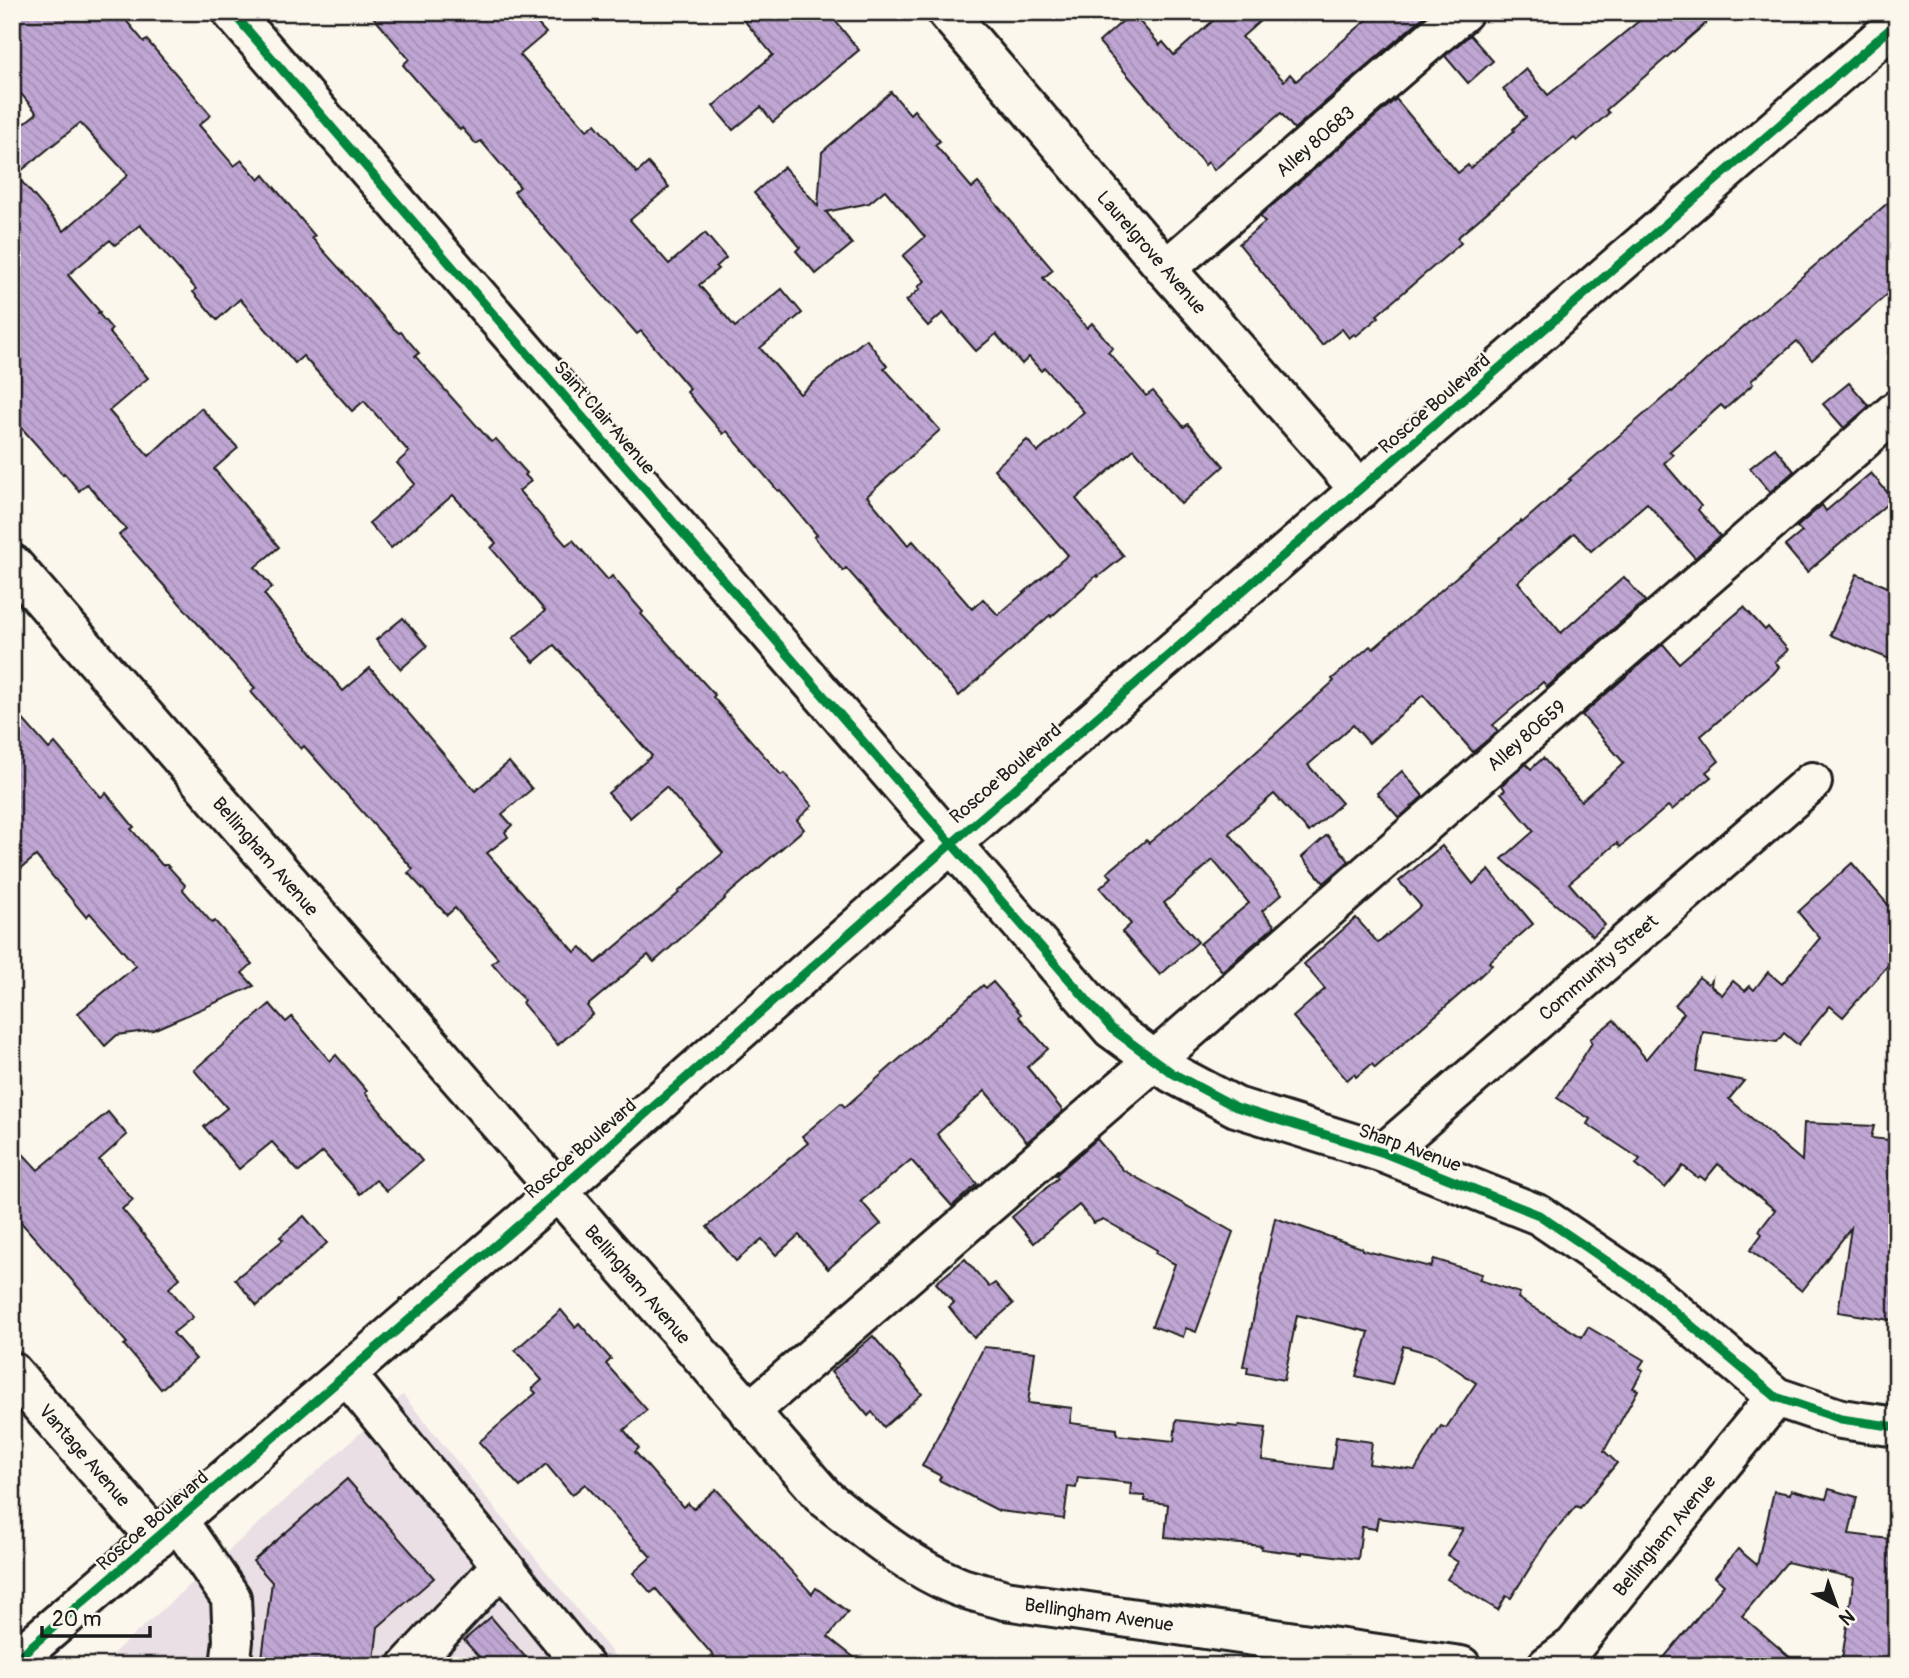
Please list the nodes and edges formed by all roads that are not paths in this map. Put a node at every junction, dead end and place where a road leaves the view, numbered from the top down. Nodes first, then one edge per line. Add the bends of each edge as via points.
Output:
1 (232, 12) edge
2 (947, 12) edge
3 (1463, 12) edge
4 (1897, 23) edge
5 (1166, 269) junction
6 (1897, 410) edge
7 (1360, 490) junction
8 (12, 564) edge
9 (1812, 782) dead end
10 (951, 844) junction
11 (1155, 1060) junction
12 (1384, 1153) junction
13 (558, 1191) junction
14 (12, 1372) edge
15 (346, 1374) junction
16 (1776, 1397) junction
17 (749, 1412) junction
18 (1897, 1427) edge
19 (168, 1530) junction
20 (502, 1565) junction
21 (12, 1663) edge
22 (230, 1666) edge
23 (408, 1666) edge
24 (584, 1666) edge
25 (1461, 1666) edge
26 (1547, 1666) edge

1 - 10 street, Saint Clair Avenue
2 - 5 street, Laurelgrove Avenue
3 - 5 street, Alley 80683
4 - 7 street, Roscoe Boulevard
5 - 7 street, Laurelgrove Avenue
6 - 11 street, Alley 80659
7 - 10 street, Roscoe Boulevard
8 - 13 street, Bellingham Avenue
9 - 12 street, Community Street
10 - 11 street, Sharp Avenue via 1112,1029
10 - 13 street, Roscoe Boulevard
11 - 12 street, Sharp Avenue via 1236,1107
11 - 17 street, Alley 80659
12 - 16 street, Sharp Avenue via 1539,1215 1648,1289
13 - 15 street, Roscoe Boulevard
13 - 17 street, Bellingham Avenue
14 - 19 street, Vantage Avenue
15 - 19 street, Roscoe Boulevard
15 - 20 street
16 - 18 street, Sharp Avenue via 1841,1419
16 - 26 street, Bellingham Avenue via 1574,1646
17 - 25 street, Bellingham Avenue via 825,1498 905,1558 957,1586 1005,1600
19 - 21 street, Roscoe Boulevard
19 - 22 street, Vantage Avenue via 231,1598
20 - 23 street
20 - 24 street

